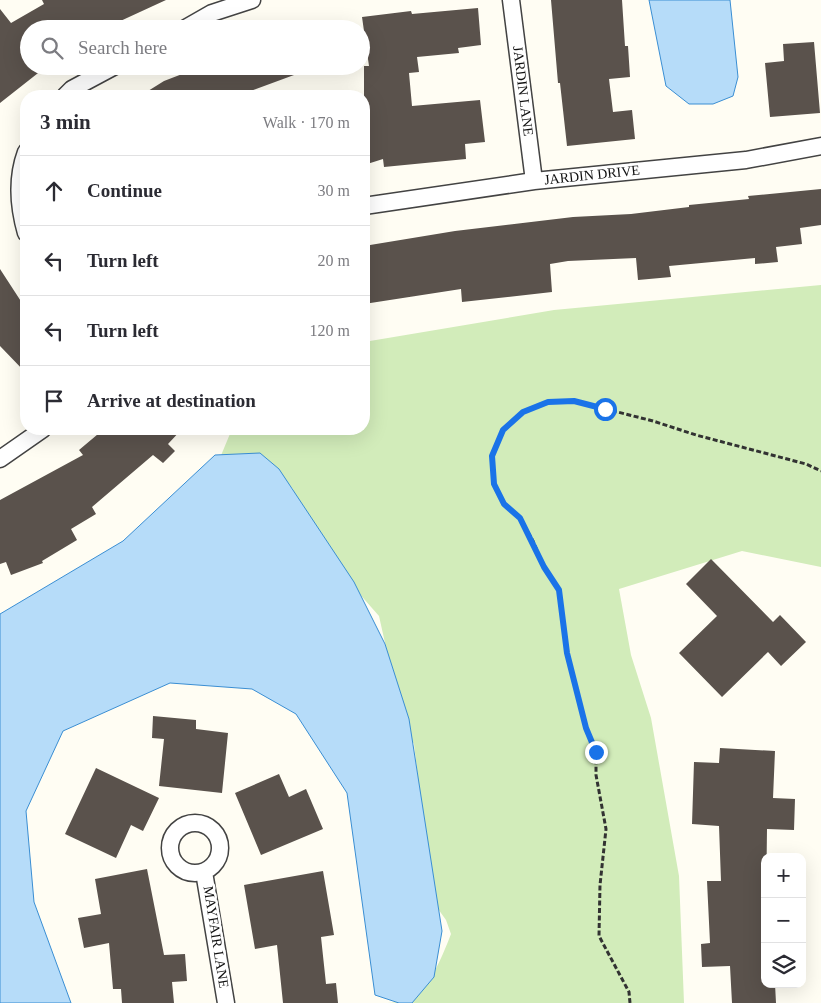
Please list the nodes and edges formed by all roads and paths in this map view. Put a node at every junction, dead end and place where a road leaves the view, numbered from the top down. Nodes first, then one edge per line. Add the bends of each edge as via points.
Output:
1 (252, 0) edge
2 (511, 0) edge
3 (200, 20) edge
4 (98, 75) edge
5 (71, 90) edge
6 (821, 146) edge
7 (20, 173) edge
8 (534, 181) junction
9 (370, 205) edge
10 (20, 210) edge
11 (34, 435) edge
12 (0, 459) edge
13 (821, 471) edge
14 (204, 872) dead end
15 (226, 1003) edge
16 (630, 1003) edge

1 - 3 street
2 - 8 street, JARDIN LANE
4 - 5 street
6 - 8 street, JARDIN DRIVE via 746,160
7 - 10 street
8 - 9 street, JARDIN DRIVE
11 - 12 street
13 - 16 path via 806,464 574,401 548,402 523,412 503,430 492,456 494,484 504,504 520,518 559,590 567,653 586,728 596,752 596,775 606,829 599,936 626,984
14 - 15 street, MAYFAIR LANE

